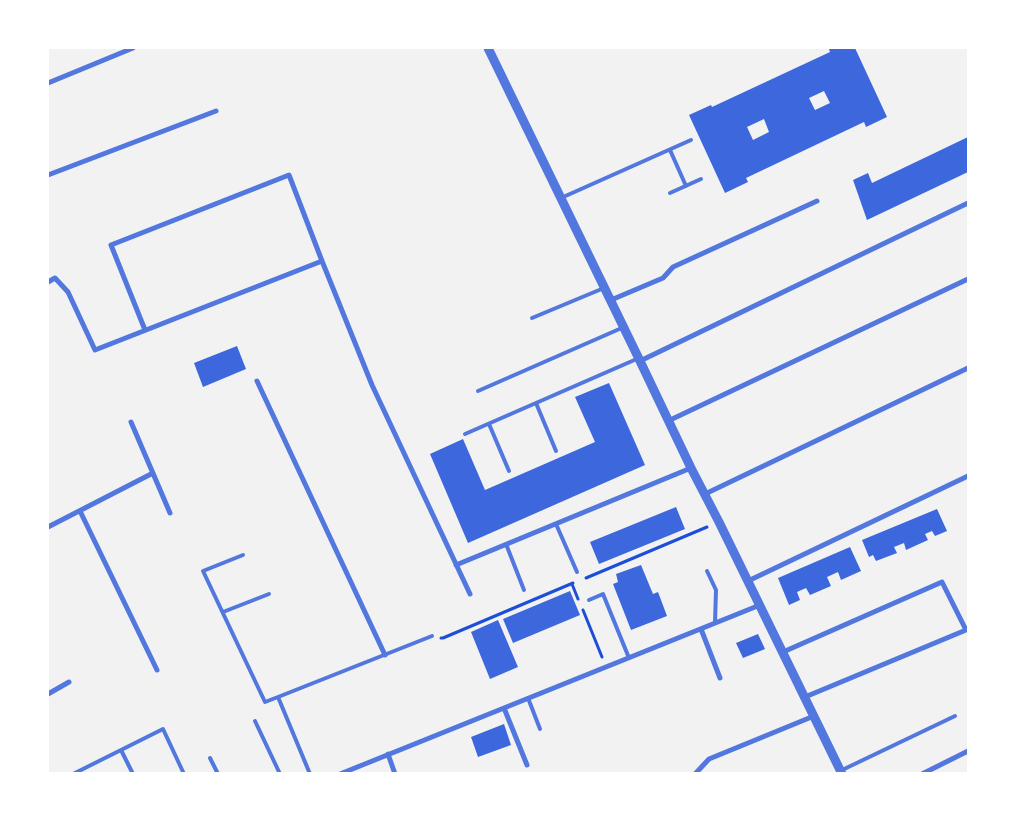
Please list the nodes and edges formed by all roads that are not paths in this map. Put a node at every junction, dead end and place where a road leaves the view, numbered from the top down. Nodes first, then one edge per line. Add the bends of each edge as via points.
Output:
1 (133, 48) edge
2 (488, 48) edge
3 (48, 83) edge
4 (216, 111) dead end
5 (691, 140) dead end
6 (670, 150) junction
7 (48, 175) edge
8 (701, 179) dead end
9 (686, 186) junction
10 (670, 193) dead end
11 (561, 198) junction
12 (817, 201) dead end
13 (968, 203) edge
14 (322, 260) junction
15 (968, 279) edge
16 (48, 282) edge
17 (604, 288) junction
18 (611, 300) junction
19 (532, 318) dead end
20 (624, 327) junction
21 (145, 330) junction
22 (639, 360) junction
23 (968, 368) edge
24 (257, 380) dead end
25 (478, 391) dead end
26 (536, 403) junction
27 (668, 421) junction
28 (131, 422) dead end
29 (489, 424) junction
30 (465, 434) dead end
31 (556, 451) dead end
32 (691, 468) junction
33 (509, 471) dead end
34 (153, 473) junction
35 (968, 476) edge
36 (705, 494) junction
37 (80, 511) junction
38 (170, 513) dead end
39 (556, 524) junction
40 (48, 527) edge
41 (506, 544) junction
42 (243, 555) dead end
43 (456, 565) junction
44 (707, 571) dead end
45 (576, 572) dead end
46 (748, 581) junction
47 (524, 590) dead end
48 (269, 594) dead end
49 (470, 594) dead end
50 (589, 600) dead end
51 (760, 605) junction
52 (223, 612) junction
53 (715, 623) junction
54 (701, 629) junction
55 (432, 636) dead end
56 (784, 652) junction
57 (385, 655) junction
58 (629, 658) junction
59 (157, 670) dead end
60 (720, 678) dead end
61 (69, 682) dead end
62 (48, 694) edge
63 (278, 696) junction
64 (528, 698) junction
65 (805, 698) junction
66 (504, 708) junction
67 (814, 716) junction
68 (955, 716) dead end
69 (255, 721) dead end
70 (540, 729) dead end
71 (121, 750) junction
72 (968, 751) edge
73 (388, 754) junction
74 (210, 758) dead end
75 (527, 766) dead end
76 (841, 772) edge
77 (341, 773) edge
78 (73, 774) edge
79 (133, 774) edge
80 (184, 774) edge
81 (218, 774) edge
82 (280, 774) edge
83 (310, 774) edge
84 (395, 774) edge
85 (695, 774) edge
86 (922, 774) edge

1 - 3 street
2 - 11 street
4 - 7 street
5 - 6 lane
6 - 9 lane
6 - 11 lane
8 - 9 lane
9 - 10 lane
11 - 17 street
12 - 18 street via 673,267 663,278
13 - 22 street
14 - 21 street
14 - 21 street via 289,175 120,241 111,245
14 - 43 street via 372,385
15 - 27 street
16 - 21 street via 55,278 68,292 95,350
17 - 18 street
17 - 19 lane
18 - 20 street
20 - 22 street
20 - 25 lane
22 - 26 lane
22 - 27 street
23 - 36 street
24 - 57 street
26 - 29 lane
26 - 31 lane
27 - 32 street
28 - 34 street
29 - 30 lane
29 - 33 lane
32 - 36 street
32 - 39 street
34 - 37 street
34 - 38 street
35 - 46 street
36 - 46 street
37 - 40 street
37 - 59 street
39 - 41 street
39 - 45 lane
41 - 43 street
41 - 47 lane
42 - 52 lane via 204,571
43 - 49 street
44 - 53 lane via 716,590
46 - 51 street
48 - 52 lane
50 - 58 lane via 603,594
51 - 53 street
51 - 56 street
52 - 63 lane via 266,702
53 - 54 street
54 - 58 street
54 - 60 street
55 - 57 lane
56 - 65 street
56 - 65 street via 942,582 966,630
57 - 63 lane
58 - 64 street
61 - 62 street
63 - 83 lane
64 - 66 street
64 - 70 lane
65 - 67 street
66 - 73 street
66 - 75 street
67 - 76 street
67 - 85 street via 709,759
68 - 76 lane
69 - 82 lane
71 - 78 lane
71 - 79 lane
71 - 80 lane via 163,729
72 - 86 street
73 - 77 street
73 - 84 street
74 - 81 lane

